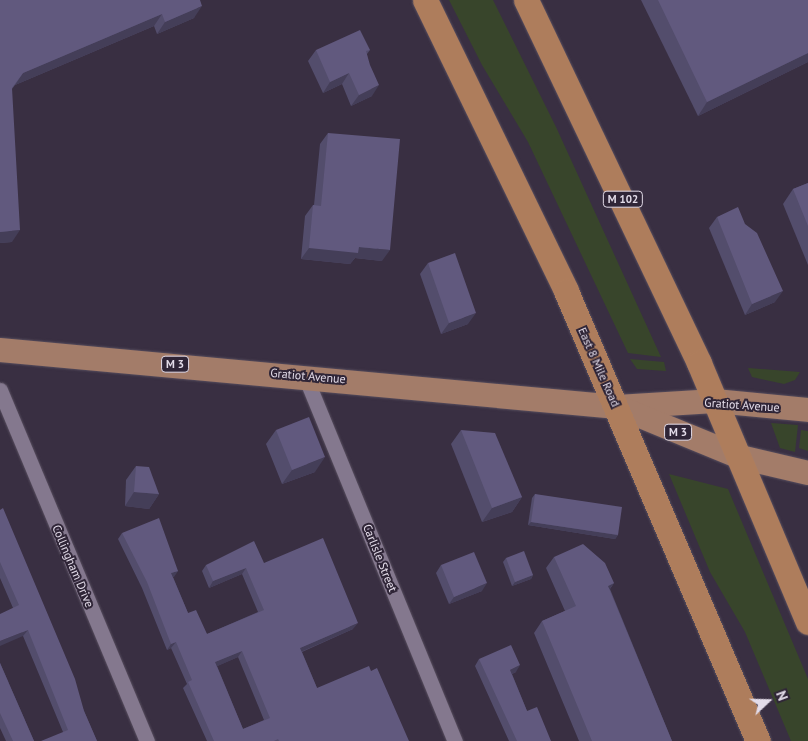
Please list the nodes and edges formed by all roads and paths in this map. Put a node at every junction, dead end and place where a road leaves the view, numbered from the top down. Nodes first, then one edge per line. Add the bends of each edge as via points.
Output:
1 (425, 0) edge
2 (526, 0) edge
3 (0, 350) edge
4 (305, 376) junction
5 (0, 390) edge
6 (715, 401) junction
7 (616, 406) junction
8 (808, 410) edge
9 (740, 457) junction
10 (808, 473) edge
11 (808, 622) edge
12 (147, 741) edge
13 (455, 741) edge
14 (758, 741) edge

1 - 7 highway, East 8 Mile Road via 566,291
2 - 6 highway, M 102 via 646,248
3 - 4 main road, Gratiot Avenue / M 3
4 - 7 main road, Gratiot Avenue / M 3
4 - 13 street, Carlisle Street
5 - 12 street, Collingham Drive
6 - 7 main road, Gratiot Avenue / M 3
6 - 8 main road, Gratiot Avenue / M 3
6 - 9 highway, M 102
7 - 9 main road, Gratiot Avenue / M 3
7 - 14 highway, East 8 Mile Road
9 - 10 main road, Gratiot Avenue / M 3
9 - 11 highway, M 102

